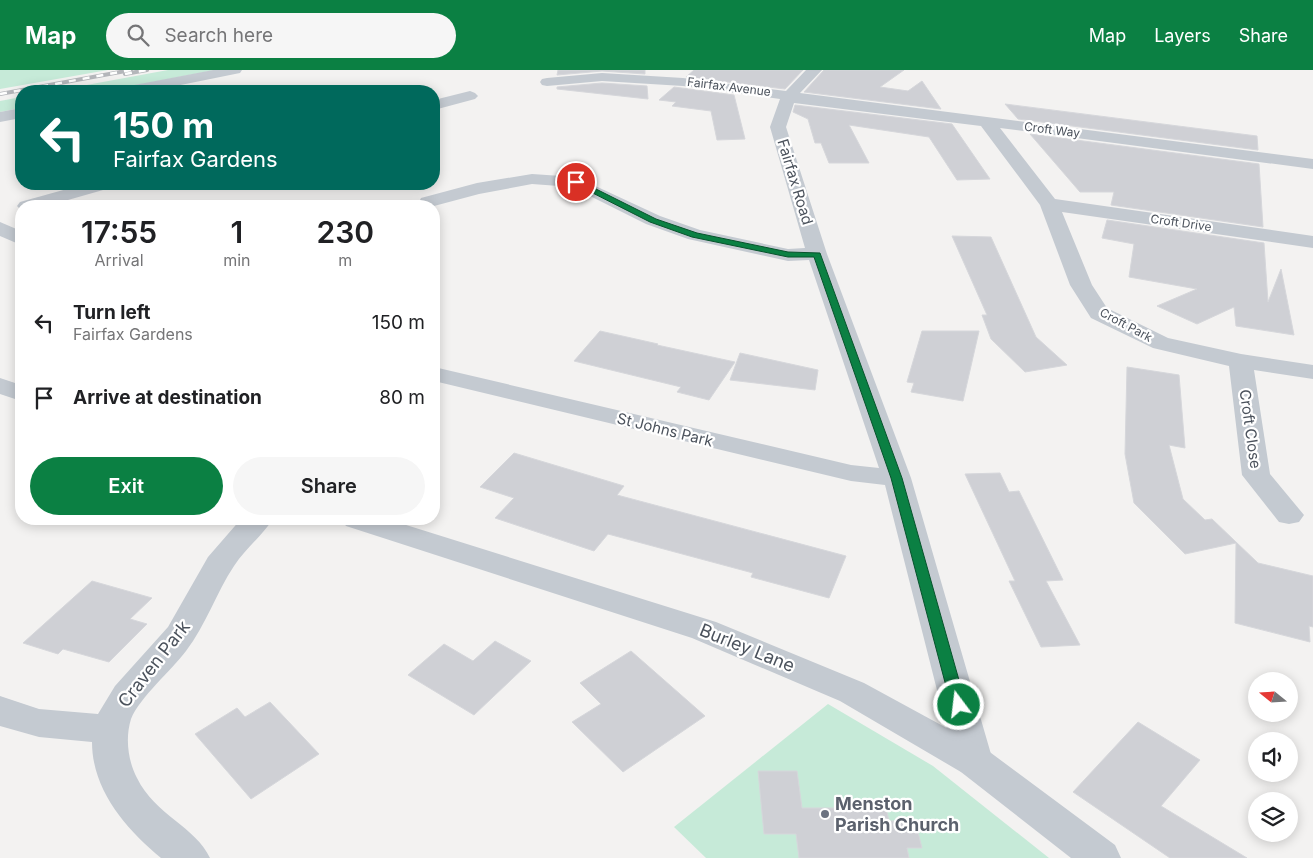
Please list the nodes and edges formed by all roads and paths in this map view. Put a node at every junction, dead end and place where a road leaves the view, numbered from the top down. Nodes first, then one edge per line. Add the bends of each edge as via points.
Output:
1 (235, 70) edge
2 (814, 70) edge
3 (547, 82) dead end
4 (159, 85) edge
5 (790, 94) junction
6 (470, 96) dead end
7 (440, 104) edge
8 (15, 114) edge
9 (0, 117) edge
10 (986, 121) junction
11 (1313, 164) edge
12 (83, 190) edge
13 (48, 200) edge
14 (436, 200) edge
15 (1050, 204) junction
16 (15, 210) edge
17 (0, 214) edge
18 (0, 228) edge
19 (15, 236) edge
20 (1313, 242) edge
21 (817, 254) junction
22 (1241, 361) junction
23 (1313, 372) edge
24 (440, 375) edge
25 (0, 385) edge
26 (15, 391) edge
27 (897, 478) junction
28 (1288, 515) dead end
29 (252, 525) edge
30 (375, 525) edge
31 (0, 710) edge
32 (109, 729) junction
33 (974, 761) junction
34 (190, 858) edge
35 (1100, 858) edge

1 - 4 street
2 - 5 street, Fairfax Road
3 - 5 street, Fairfax Avenue via 602,77 656,79
5 - 10 street, Croft Way
5 - 21 street, Fairfax Road via 781,110 778,127
6 - 7 street
8 - 9 street
10 - 11 street, Croft Way
10 - 15 street, Croft Park
12 - 13 street
14 - 21 street via 532,179 576,182 653,220 695,235 788,255
15 - 20 street, Croft Drive
15 - 22 street, Croft Park via 1081,286 1099,313 1161,343
16 - 17 street
18 - 19 street
21 - 27 street, Fairfax Road
22 - 23 street, Croft Park
22 - 28 street, Croft Close via 1256,475
24 - 27 street, St Johns Park via 842,471
25 - 26 street
27 - 33 street, Fairfax Road
29 - 32 street, Craven Park via 215,572 179,636 120,706
30 - 33 street, Burley Lane via 704,630 852,692
31 - 32 street via 49,724
32 - 34 street via 111,752 122,790 149,824
33 - 35 street, Burley Lane

